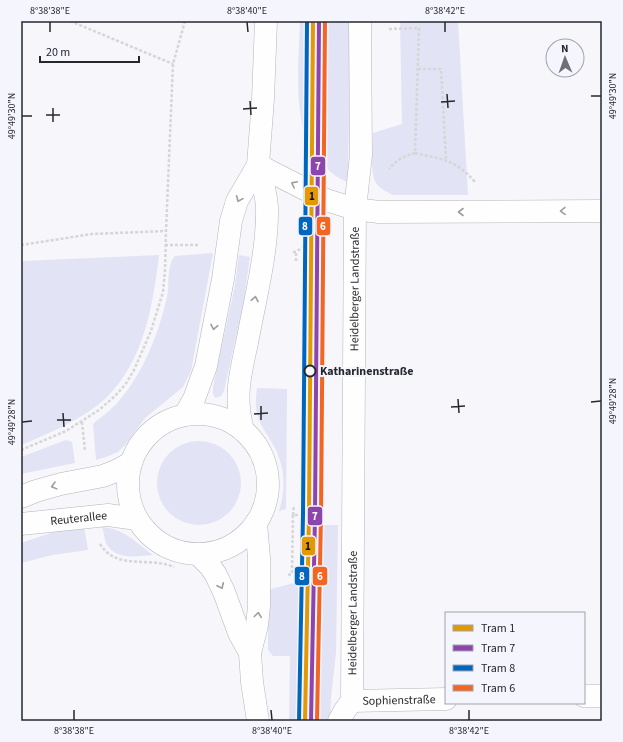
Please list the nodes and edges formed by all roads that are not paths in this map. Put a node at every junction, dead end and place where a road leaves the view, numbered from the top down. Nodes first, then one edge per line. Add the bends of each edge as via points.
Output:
1 (266, 21) edge
2 (360, 26) edge
3 (258, 165) junction
4 (356, 209) junction
5 (602, 211) edge
6 (185, 415) junction
7 (243, 430) junction
8 (131, 463) junction
9 (21, 497) edge
10 (137, 518) junction
11 (256, 523) junction
12 (21, 524) edge
13 (199, 555) junction
14 (250, 653) junction
15 (585, 696) edge
16 (602, 696) edge
17 (445, 699) edge
18 (352, 701) junction
19 (258, 721) edge
20 (340, 721) edge

1 - 3 street
2 - 4 street, Heidelberger Landstraße via 361,155
4 -> 3 street via 326,200
3 -> 6 street via 238,201 231,221 206,366 194,400
7 -> 3 street via 239,416 239,379 266,229 267,206
5 -> 4 street via 379,212
4 - 18 street, Heidelberger Landstraße
6 - 7 street via 216,416
6 - 8 street via 167,421 151,432 139,445
7 - 11 street via 256,446 265,464 268,484 265,505
8 -> 9 street via 103,476 61,484
8 - 10 street via 128,482 130,501
10 - 12 street, Reuterallee via 108,515
10 - 13 street via 146,531 171,549
11 - 13 street via 246,536 233,545
14 -> 11 street via 260,606
13 -> 14 street via 216,575 239,633
14 - 19 street
15 - 16 street
17 - 18 street, Sophienstraße
18 - 20 street

